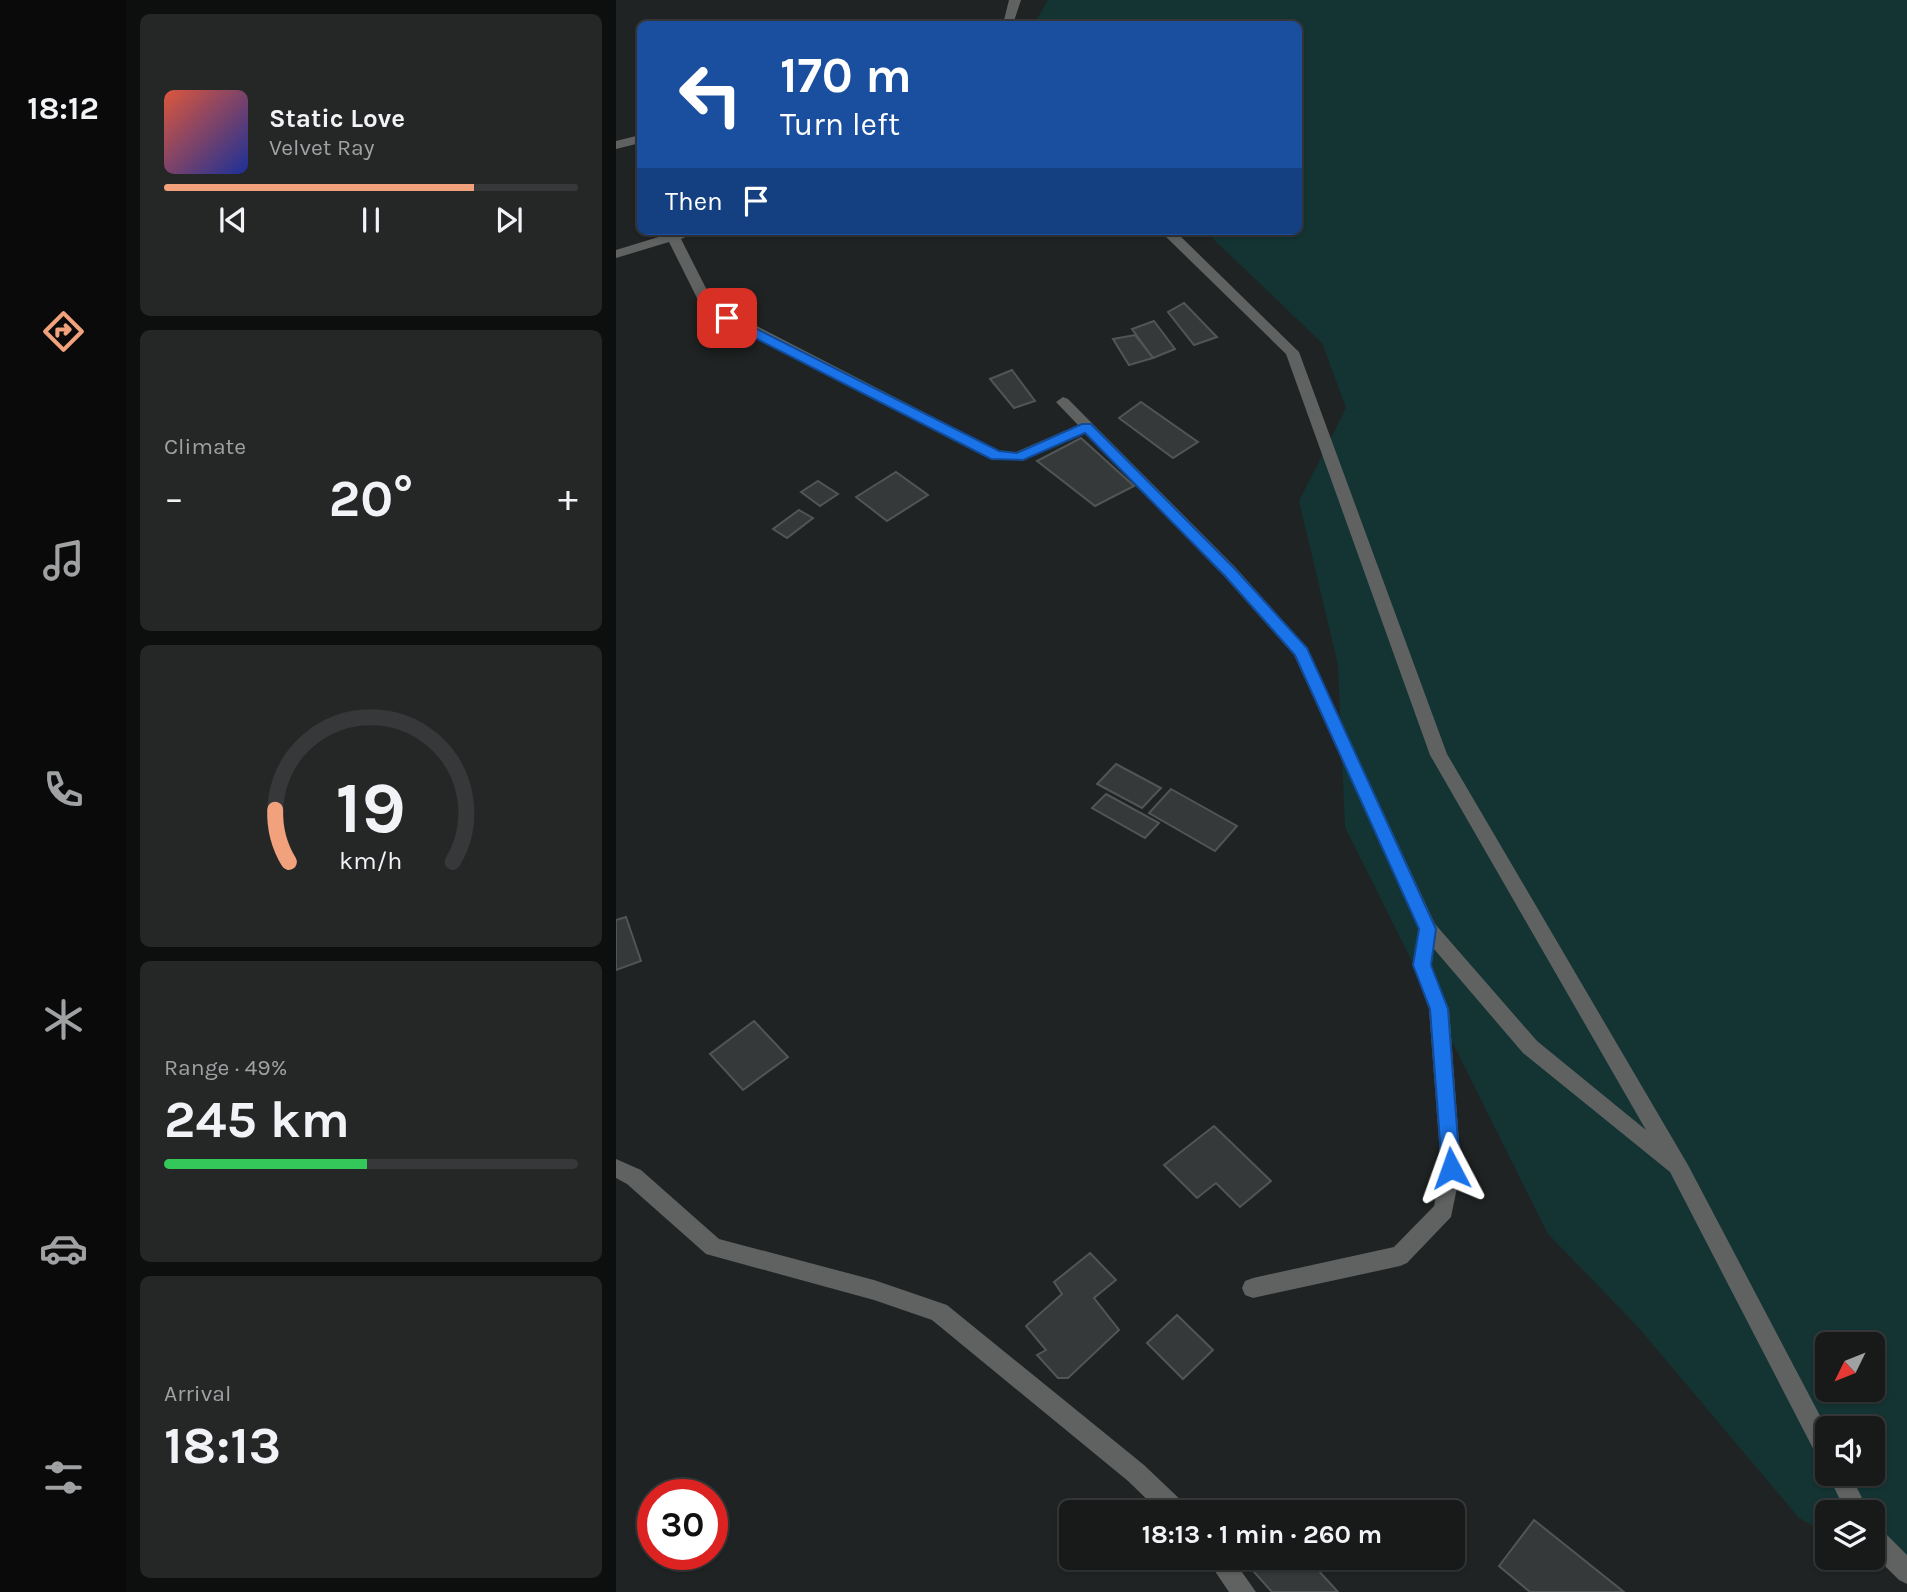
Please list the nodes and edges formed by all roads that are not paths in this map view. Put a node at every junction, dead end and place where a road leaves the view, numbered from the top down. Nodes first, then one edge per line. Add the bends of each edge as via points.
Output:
1 (1015, 0) edge
2 (1009, 21) edge
3 (637, 140) edge
4 (616, 145) edge
5 (677, 235) edge
6 (1171, 235) edge
7 (673, 236) junction
8 (616, 254) edge
9 (1063, 402) dead end
10 (1087, 427) junction
11 (1428, 929) junction
12 (616, 1168) edge
13 (1681, 1172) junction
14 (1253, 1288) dead end
15 (1815, 1429) edge
16 (1165, 1500) edge
17 (1885, 1549) edge
18 (1227, 1570) edge
19 (1907, 1572) edge
20 (1244, 1592) edge

1 - 2 street
3 - 4 street
5 - 7 street
6 - 13 street via 1292,352 1439,755
7 - 8 street
7 - 10 street via 708,307 996,456 1018,457
9 - 10 street
10 - 11 street via 1230,572 1301,652
11 - 13 street via 1530,1047
11 - 14 street via 1422,965 1439,1009 1451,1168 1444,1210 1400,1256
12 - 16 street via 634,1177 713,1247 939,1312
13 - 15 street
17 - 19 street
18 - 20 street

